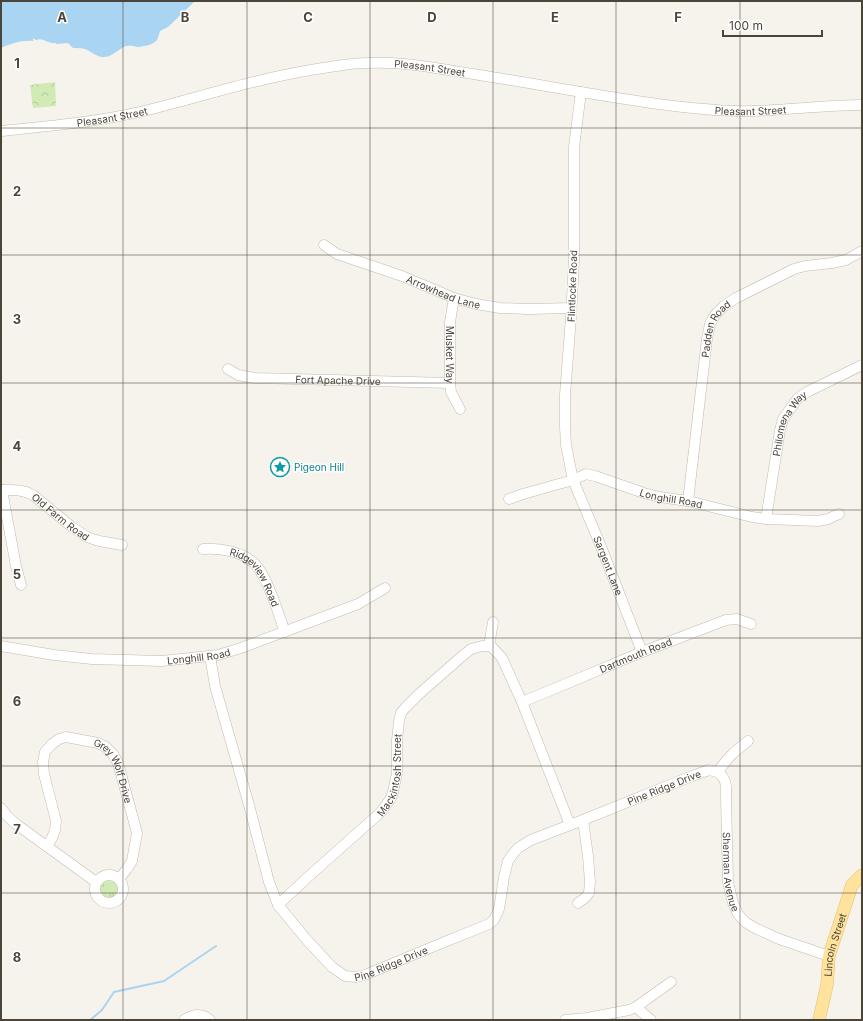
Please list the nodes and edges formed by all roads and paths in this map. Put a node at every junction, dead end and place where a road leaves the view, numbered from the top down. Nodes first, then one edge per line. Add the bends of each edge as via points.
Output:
1 (581, 92) junction
2 (862, 105) edge
3 (1, 131) edge
4 (324, 245) dead end
5 (862, 251) edge
6 (454, 298) junction
7 (571, 308) junction
8 (862, 365) edge
9 (228, 369) dead end
10 (450, 383) junction
11 (460, 409) dead end
12 (573, 480) junction
13 (2, 490) edge
14 (509, 500) dead end
15 (688, 502) junction
16 (838, 514) dead end
17 (766, 519) junction
18 (122, 545) dead end
19 (203, 549) dead end
20 (21, 585) dead end
21 (385, 588) dead end
22 (493, 622) dead end
23 (751, 624) dead end
24 (285, 632) junction
25 (1, 646) edge
26 (489, 646) junction
27 (642, 652) junction
28 (210, 656) junction
29 (522, 702) junction
30 (748, 741) dead end
31 (718, 772) junction
32 (1, 808) edge
33 (583, 820) junction
34 (570, 825) junction
35 (46, 846) junction
36 (862, 875) edge
37 (119, 879) junction
38 (96, 882) junction
39 (578, 903) dead end
40 (278, 905) junction
41 (829, 956) junction
42 (671, 982) dead end
43 (636, 1007) junction
44 (184, 1020) edge
45 (210, 1020) edge
46 (565, 1020) edge
47 (651, 1020) edge
48 (819, 1020) edge

1 - 2 street, Pleasant Street via 675,106 736,111
1 - 3 street, Pleasant Street via 419,65 367,62 298,72 114,117
1 - 7 street, Flintlocke Road via 574,147 574,260
4 - 6 street, Arrowhead Lane via 337,254 402,276
5 - 15 street, Padden Road via 846,260 794,269 736,298 716,315 710,324 707,339
6 - 7 street, Arrowhead Lane via 500,308
6 - 10 street, Musket Way via 450,322
7 - 12 street, Flintlocke Road via 565,427
8 - 17 street, Philomena Way via 807,392 790,408 780,430
9 - 10 street, Fort Apache Drive via 238,375 254,378
10 - 11 street, Musket Way via 451,392
12 - 14 street, Longhill Road
12 - 15 street, Longhill Road via 586,474 644,493
12 - 27 street, Sargent Lane
13 - 18 street, Old Farm Road via 28,492 87,537
13 - 20 street
15 - 17 street, Longhill Road
16 - 17 street, Longhill Road via 822,521
19 - 24 street, Ridgeview Road via 235,553 246,557 258,567
21 - 24 street, Longhill Road via 358,604
22 - 26 street
23 - 27 street, Dartmouth Road via 737,619 726,620
24 - 28 street, Longhill Road
25 - 28 street, Longhill Road via 92,659 162,661
26 - 29 street via 502,658
26 - 40 street, Mackintosh Street via 471,649 405,708 399,721 397,773 391,798 381,812
27 - 29 street, Dartmouth Road
28 - 40 street, Pine Ridge Drive via 215,686 269,882
29 - 34 street
30 - 31 street via 731,754
31 - 33 street, Pine Ridge Drive via 709,770
31 - 41 street, Sherman Avenue via 725,780 726,786 728,882 738,914 755,928
32 - 35 street via 16,824
33 - 34 street, Pine Ridge Drive
33 - 39 street via 590,882 589,893
34 - 40 street, Pine Ridge Drive via 531,840 512,854 504,877 499,909 489,924 365,975 345,976 332,967
35 - 37 street, Grey Wolf Drive via 52,838 56,820 44,774 45,752 59,739 66,737 98,743 113,754 118,763 137,833 132,861
35 - 38 street
36 - 41 main road, Lincoln Street via 852,885
37 - 38 street via 105,875
37 - 38 street via 123,893 120,899 108,904 96,896
41 - 48 main road, Lincoln Street
42 - 43 street
43 - 46 street
43 - 47 street
44 - 45 street via 202,1015

